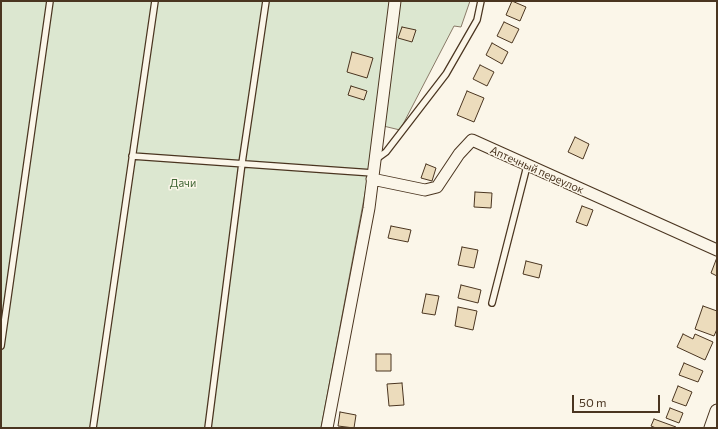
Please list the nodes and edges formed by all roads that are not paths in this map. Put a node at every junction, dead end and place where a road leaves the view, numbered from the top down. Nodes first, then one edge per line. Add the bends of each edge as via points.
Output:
1 (50, 1) edge
2 (154, 1) edge
3 (266, 1) edge
4 (395, 1) edge
5 (481, 1) edge
6 (132, 156) junction
7 (375, 161) junction
8 (242, 163) junction
9 (527, 166) junction
10 (373, 176) junction
11 (717, 250) edge
12 (492, 303) dead end
13 (1, 346) edge
14 (717, 411) edge
15 (93, 428) edge
16 (208, 428) edge
17 (327, 428) edge
18 (711, 428) edge

1 - 13 lane
2 - 6 lane
3 - 8 lane
4 - 7 street
5 - 7 lane via 477,20 446,74 386,152
6 - 8 lane
6 - 15 lane
7 - 10 street
8 - 10 lane
8 - 16 lane
9 - 10 street, Аптечный переулок via 472,140 459,154 437,187 425,190
9 - 11 street, Аптечный переулок
9 - 12 lane
10 - 17 street
14 - 18 street

